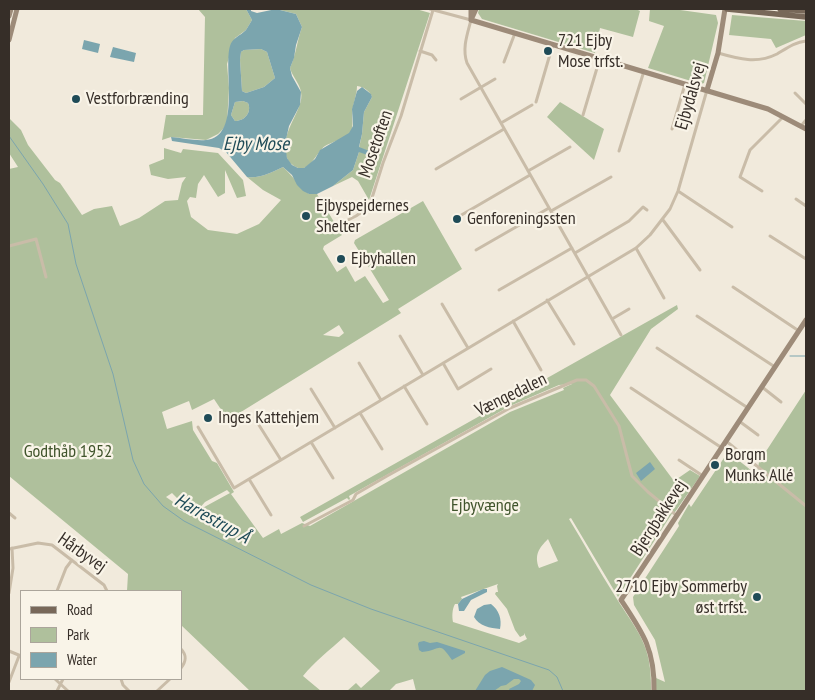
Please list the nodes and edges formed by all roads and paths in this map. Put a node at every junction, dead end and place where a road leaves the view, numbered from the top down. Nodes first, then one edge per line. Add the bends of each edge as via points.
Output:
1 (11, 9) edge
2 (17, 9) edge
3 (432, 9) edge
4 (471, 9) edge
5 (476, 9) edge
6 (726, 9) edge
7 (780, 9) edge
8 (806, 11) edge
9 (9, 16) edge
10 (806, 17) edge
11 (471, 20) junction
12 (515, 33) junction
13 (9, 40) edge
14 (806, 41) edge
15 (553, 44) junction
16 (420, 51) junction
17 (718, 53) junction
18 (600, 58) junction
19 (436, 60) dead end
20 (504, 62) dead end
21 (644, 72) junction
22 (495, 79) dead end
23 (685, 83) junction
24 (481, 88) junction
25 (707, 90) junction
26 (795, 93) dead end
27 (461, 99) dead end
28 (536, 102) dead end
29 (806, 104) edge
30 (532, 106) dead end
31 (583, 115) dead end
32 (784, 116) junction
33 (806, 120) edge
34 (501, 123) junction
35 (801, 126) junction
36 (504, 129) junction
37 (672, 129) dead end
38 (806, 130) edge
39 (570, 147) dead end
40 (619, 152) dead end
41 (436, 168) dead end
42 (528, 171) junction
43 (530, 175) junction
44 (611, 177) dead end
45 (678, 191) junction
46 (762, 192) dead end
47 (796, 199) dead end
48 (806, 206) edge
49 (550, 210) junction
50 (647, 210) dead end
51 (458, 217) dead end
52 (662, 220) junction
53 (334, 227) dead end
54 (732, 228) dead end
55 (770, 236) dead end
56 (9, 246) edge
57 (572, 248) junction
58 (636, 248) junction
59 (476, 250) dead end
60 (574, 253) junction
61 (806, 259) edge
62 (700, 270) dead end
63 (588, 276) junction
64 (46, 277) dead end
65 (733, 287) dead end
66 (499, 290) dead end
67 (664, 298) dead end
68 (548, 300) junction
69 (442, 304) dead end
70 (629, 309) dead end
71 (697, 316) dead end
72 (612, 319) junction
73 (806, 320) edge
74 (513, 321) junction
75 (799, 331) junction
76 (621, 335) dead end
77 (400, 336) dead end
78 (574, 344) dead end
79 (468, 348) junction
80 (657, 348) dead end
81 (358, 363) dead end
82 (442, 363) junction
83 (775, 367) junction
84 (491, 369) dead end
85 (541, 370) dead end
86 (423, 375) junction
87 (404, 386) junction
88 (762, 387) junction
89 (631, 388) dead end
90 (311, 389) dead end
91 (381, 400) junction
92 (781, 402) dead end
93 (748, 408) junction
94 (360, 413) junction
95 (739, 421) junction
96 (257, 422) dead end
97 (427, 424) dead end
98 (198, 427) dead end
99 (335, 428) junction
100 (758, 435) dead end
101 (726, 441) junction
102 (312, 442) junction
103 (722, 448) junction
104 (382, 449) dead end
105 (280, 460) junction
106 (679, 460) dead end
107 (703, 476) junction
108 (333, 478) dead end
109 (249, 479) junction
110 (806, 506) edge
111 (9, 513) edge
112 (271, 515) dead end
113 (677, 516) junction
114 (15, 518) dead end
115 (304, 526) dead end
116 (10, 548) edge
117 (72, 560) junction
118 (57, 590) edge
119 (106, 590) edge
120 (9, 593) edge
121 (182, 650) edge
122 (9, 651) edge
123 (20, 656) edge
124 (182, 666) edge
125 (56, 680) edge
126 (63, 680) edge
127 (121, 680) edge
128 (169, 680) edge
129 (9, 682) edge
130 (61, 684) junction
131 (56, 691) edge
132 (68, 691) edge
133 (129, 691) edge
134 (157, 691) edge
135 (654, 691) edge

1 - 9 street
2 - 13 street
3 - 11 street
3 - 16 street, Mosetoften
4 - 11 street
5 - 11 street
6 - 10 main road
6 - 17 street, Ejbydalsvej
7 - 8 main road
11 - 12 street
11 - 24 street via 465,58
12 - 15 street
12 - 20 street
14 - 17 street via 758,60
15 - 18 street
15 - 28 street
16 - 19 street
16 - 53 street, Mosetoften via 371,201 356,216
17 - 25 street, Ejbydalsvej
18 - 21 street
18 - 31 street
21 - 23 street
21 - 40 street
22 - 24 street
23 - 25 street
23 - 37 street
24 - 27 street
24 - 34 street
25 - 32 street
25 - 45 street, Ejbydalsvej
26 - 29 street
30 - 34 street
32 - 35 street
32 - 46 street via 750,150 740,177
33 - 35 street
34 - 36 street
35 - 38 street
36 - 41 street
36 - 42 street
39 - 42 street
42 - 43 street
43 - 49 street
43 - 51 street
44 - 49 street
45 - 52 street, Ejbydalsvej
45 - 54 street
47 - 48 street
49 - 57 street
49 - 59 street
50 - 60 street via 644,207 629,221
52 - 58 street, Ejbydalsvej
52 - 62 street
55 - 61 street
56 - 64 street via 36,239
57 - 60 street
57 - 66 street
58 - 63 street, Ejbydalsvej
58 - 67 street
60 - 63 street
63 - 68 street, Ejbydalsvej
63 - 72 street
65 - 75 street
68 - 74 street, Ejbydalsvej
68 - 78 street
69 - 79 street
70 - 72 street
71 - 83 street
72 - 76 street
73 - 75 street, Bjergbakkevej
74 - 79 street, Ejbydalsvej
74 - 85 street
75 - 83 street, Bjergbakkevej
77 - 86 street
79 - 82 street, Ejbydalsvej
80 - 93 street
81 - 91 street
82 - 84 street via 458,389
82 - 86 street, Ejbydalsvej
83 - 88 street, Bjergbakkevej
86 - 87 street, Ejbydalsvej
87 - 91 street, Ejbydalsvej
87 - 97 street
88 - 92 street
88 - 93 street, Bjergbakkevej
89 - 103 street
90 - 99 street
91 - 94 street, Ejbydalsvej
93 - 95 street, Bjergbakkevej
94 - 99 street, Ejbydalsvej
94 - 104 street
95 - 100 street
95 - 101 street, Bjergbakkevej
96 - 105 street
98 - 109 street, Ejbydalsvej via 234,488
99 - 102 street, Ejbydalsvej
101 - 103 street, Bjergbakkevej
101 - 110 street
102 - 105 street, Ejbydalsvej
102 - 108 street
103 - 107 street, Bjergbakkevej
105 - 109 street, Ejbydalsvej
106 - 107 street, Bjergbakkevej
107 - 113 street, Bjergbakkevej
109 - 112 street
111 - 114 street
113 - 115 street, Vængedalen via 634,480 615,418 594,386 582,379 510,408
113 - 135 street, Bjergbakkevej via 621,600 648,643
116 - 117 street, Hårbyvej via 45,543
116 - 120 street via 13,568
117 - 118 street
117 - 119 street, Hårbyvej
121 - 124 street via 185,655
122 - 123 street
123 - 129 street
125 - 130 street
126 - 130 street
127 - 133 street
128 - 134 street
130 - 131 street
130 - 132 street

